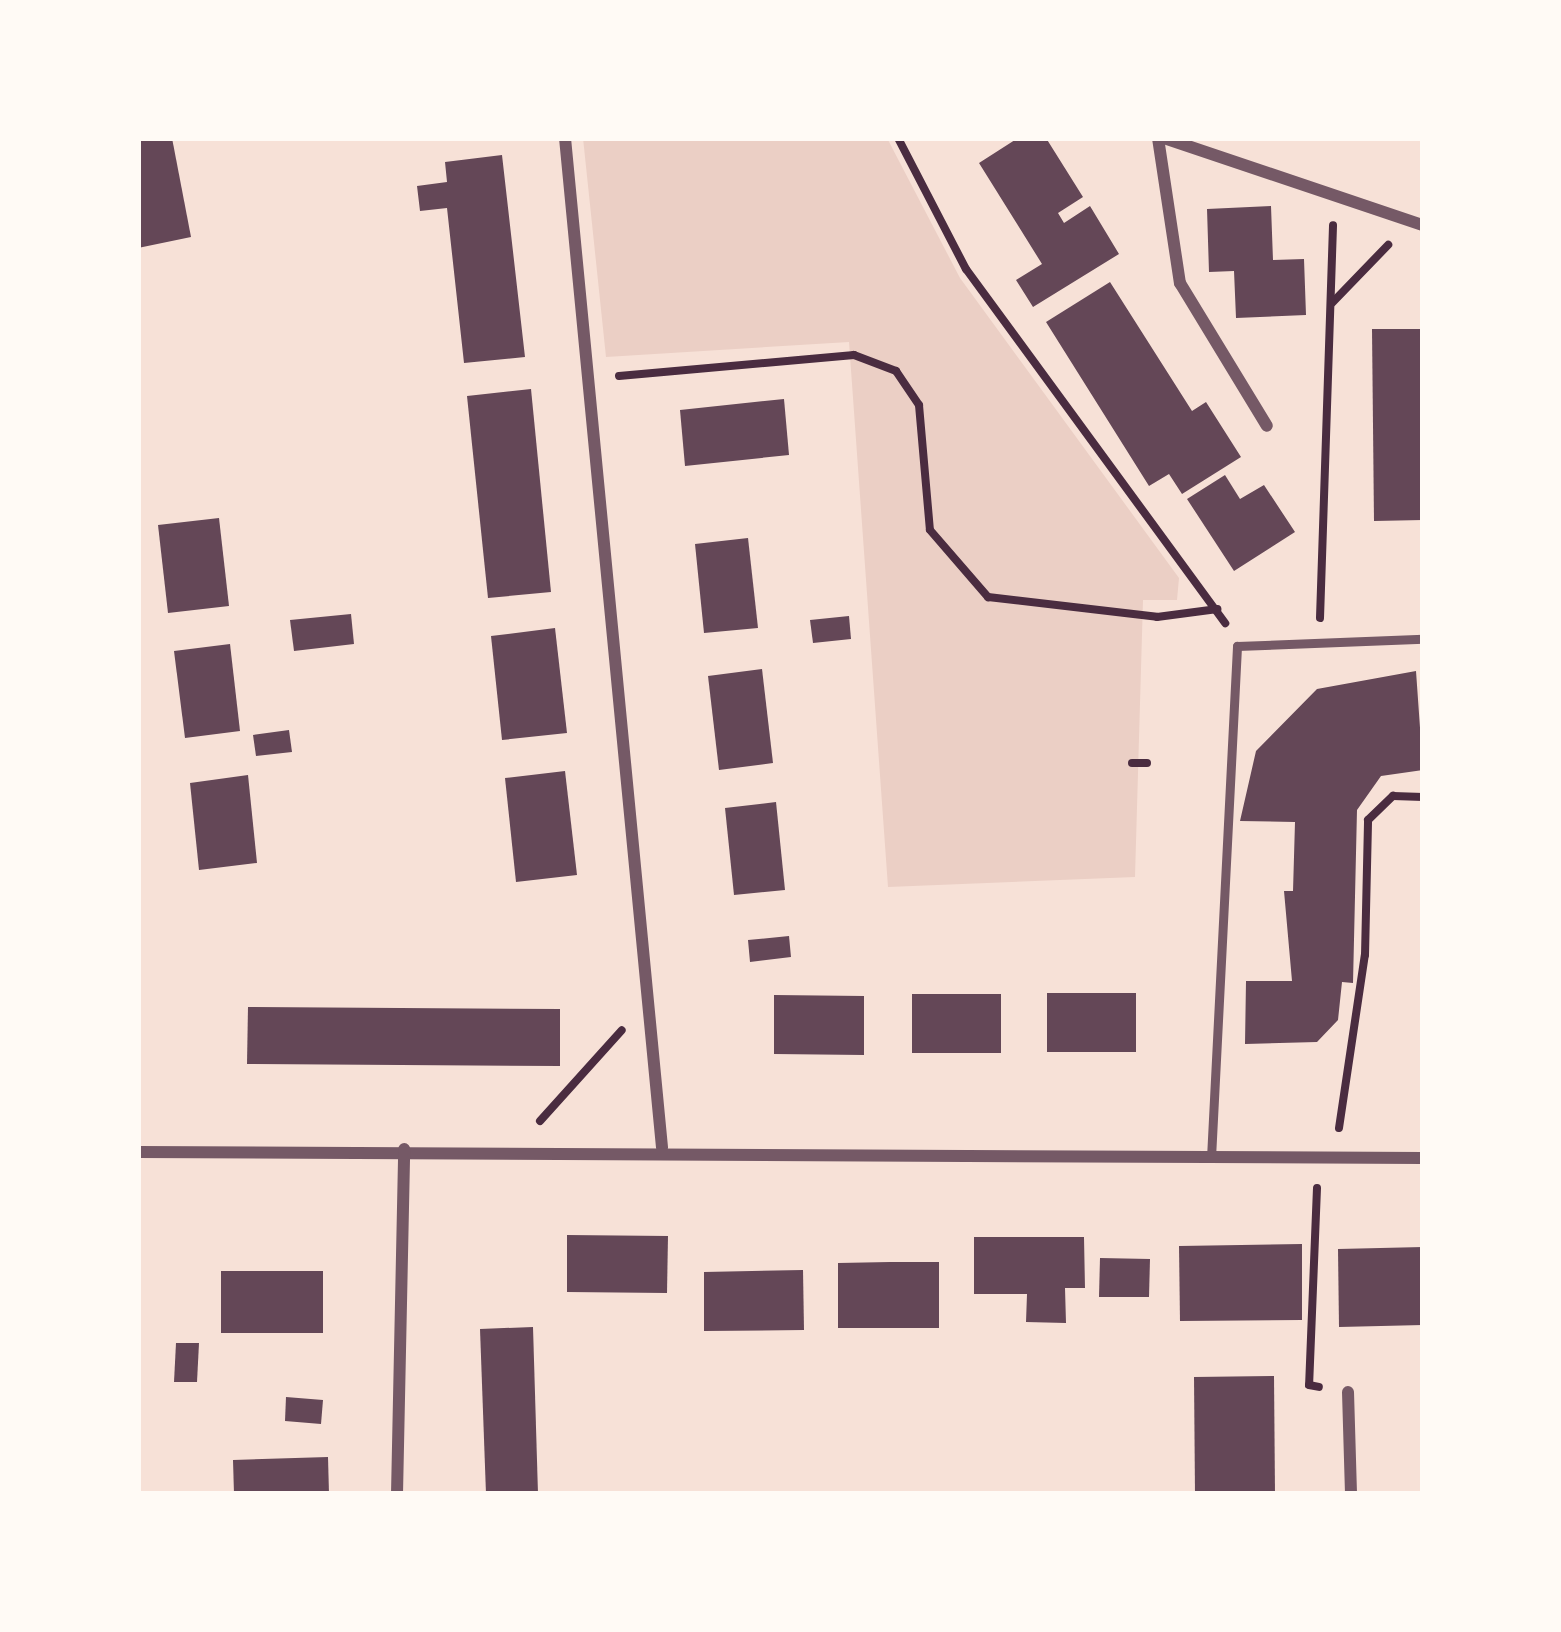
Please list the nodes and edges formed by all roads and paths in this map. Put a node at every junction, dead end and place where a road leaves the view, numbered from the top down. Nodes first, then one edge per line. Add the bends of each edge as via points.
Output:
1 (565, 138) edge
2 (898, 138) edge
3 (1161, 138) edge
4 (1333, 195) junction
5 (1417, 223) edge
6 (1331, 304) junction
7 (582, 380) junction
8 (1267, 426) dead end
9 (1217, 608) junction
10 (1423, 639) edge
11 (1319, 643) junction
12 (1237, 646) junction
13 (1132, 763) dead end
14 (1147, 763) dead end
15 (1423, 797) edge
16 (648, 1000) junction
17 (662, 1147) junction
18 (404, 1149) junction
19 (514, 1149) junction
20 (138, 1152) edge
21 (1318, 1156) junction
22 (1335, 1156) junction
23 (1211, 1158) junction
24 (1423, 1158) edge
25 (1348, 1392) joint
26 (398, 1494) edge
27 (1351, 1494) edge

1 - 7 street
2 - 9 path via 966,269
3 - 4 street
3 - 8 street via 1180,283
4 - 5 street
4 - 6 path
5 - 6 path
6 - 11 path
7 - 9 path via 854,355 896,371 919,405 930,530 988,597 1157,617
7 - 16 street
9 - 12 path
10 - 11 lane
11 - 12 lane
12 - 23 lane
13 - 14 path
15 - 22 path via 1376,803 1369,820 1365,955
16 - 17 street
16 - 19 path
17 - 19 street
17 - 23 street
18 - 19 street
18 - 20 street
18 - 26 street
21 - 22 street
21 - 23 street
21 - 25 path via 1309,1385
22 - 24 street
25 - 27 street

